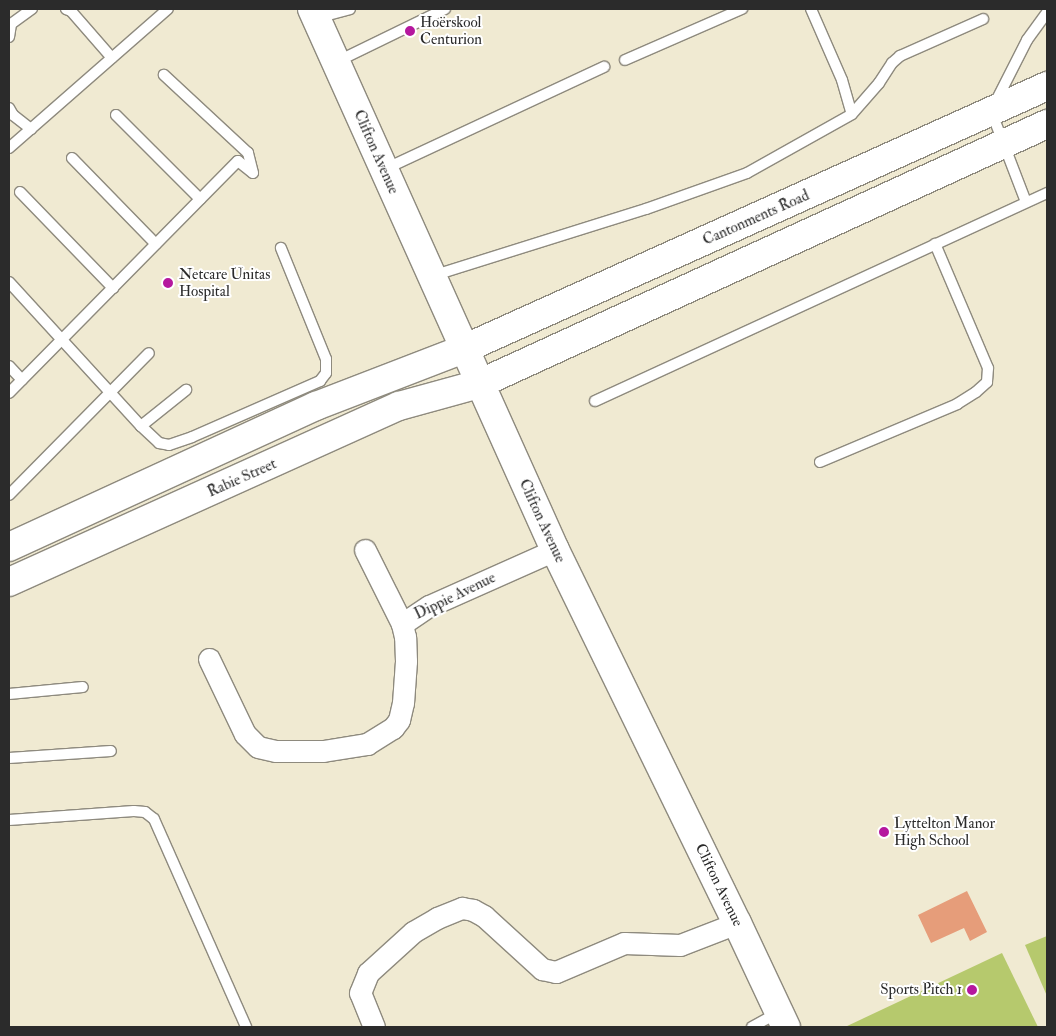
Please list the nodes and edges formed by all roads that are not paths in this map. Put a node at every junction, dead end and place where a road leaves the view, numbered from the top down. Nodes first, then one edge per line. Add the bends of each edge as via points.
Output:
1 (32, 9) edge
2 (66, 9) edge
3 (168, 9) edge
4 (350, 9) edge
5 (444, 9) edge
6 (742, 9) edge
7 (811, 9) edge
8 (1047, 12) edge
9 (314, 14) edge
10 (983, 19) dead end
11 (9, 37) edge
12 (112, 58) junction
13 (624, 60) dead end
14 (335, 62) junction
15 (604, 67) dead end
16 (164, 75) dead end
17 (1047, 86) edge
18 (9, 108) edge
19 (991, 111) junction
20 (852, 114) junction
21 (116, 115) dead end
22 (1047, 124) edge
23 (31, 129) junction
24 (1004, 144) junction
25 (9, 148) edge
26 (72, 158) dead end
27 (384, 170) junction
28 (20, 192) dead end
29 (1047, 193) edge
30 (200, 200) junction
31 (1026, 202) junction
32 (156, 244) junction
33 (935, 244) junction
34 (281, 248) dead end
35 (431, 277) junction
36 (9, 282) edge
37 (113, 288) junction
38 (62, 340) junction
39 (464, 349) junction
40 (149, 353) dead end
41 (9, 366) edge
42 (22, 380) junction
43 (479, 384) junction
44 (186, 390) dead end
45 (9, 393) edge
46 (110, 394) junction
47 (595, 401) dead end
48 (141, 426) junction
49 (820, 462) dead end
50 (9, 495) edge
51 (9, 547) edge
52 (365, 550) dead end
53 (554, 550) junction
54 (9, 582) edge
55 (402, 624) junction
56 (209, 659) dead end
57 (83, 687) dead end
58 (9, 694) edge
59 (111, 751) dead end
60 (9, 758) edge
61 (9, 820) edge
62 (737, 923) junction
63 (783, 1020) edge
64 (246, 1027) edge
65 (374, 1027) edge
66 (752, 1027) edge

1 - 11 lane via 11,24
2 - 12 lane
3 - 12 lane
4 - 9 lane
5 - 14 lane
6 - 13 lane
7 - 20 lane via 842,80
8 - 19 lane via 1026,40
9 - 14 main road, Clifton Avenue
10 - 20 lane via 900,56
12 - 23 lane
14 - 27 main road, Clifton Avenue
15 - 27 lane
16 - 30 lane via 248,153 253,166 253,173 238,161
17 - 19 main road, Cantonments Road
18 - 23 lane
19 - 24 lane
19 - 39 main road, Cantonments Road
20 - 35 lane via 747,173 646,209
21 - 30 lane
22 - 24 main road
23 - 25 lane
24 - 31 lane
24 - 43 main road
26 - 32 lane
27 - 35 main road, Clifton Avenue
28 - 37 lane
29 - 31 lane
30 - 32 lane
31 - 33 lane
32 - 37 lane
33 - 47 lane
33 - 49 lane via 988,368 987,382 956,404
34 - 48 lane via 326,359 326,373 320,381 169,444 160,443
35 - 39 main road, Clifton Avenue
36 - 38 lane
37 - 38 lane
38 - 42 lane
38 - 46 lane
39 - 43 main road, Clifton Avenue
39 - 51 main road via 316,406
40 - 46 lane
41 - 42 lane
42 - 45 lane
43 - 53 main road, Clifton Avenue
43 - 54 main road, Rabie Street via 399,406
44 - 48 lane
46 - 48 lane
46 - 50 lane
52 - 55 street
53 - 55 street, Dippie Avenue via 430,606
53 - 62 main road, Clifton Avenue
55 - 56 street, Dippie Avenue via 406,661 399,720 386,733 367,744 346,749 265,750 253,744 245,734
57 - 58 lane
59 - 60 lane
61 - 64 lane via 145,812 154,820
62 - 63 main road, Clifton Avenue
62 - 65 street via 680,945 624,944 556,972 542,969 484,916 462,908 413,932 368,973 360,993
63 - 66 lane

